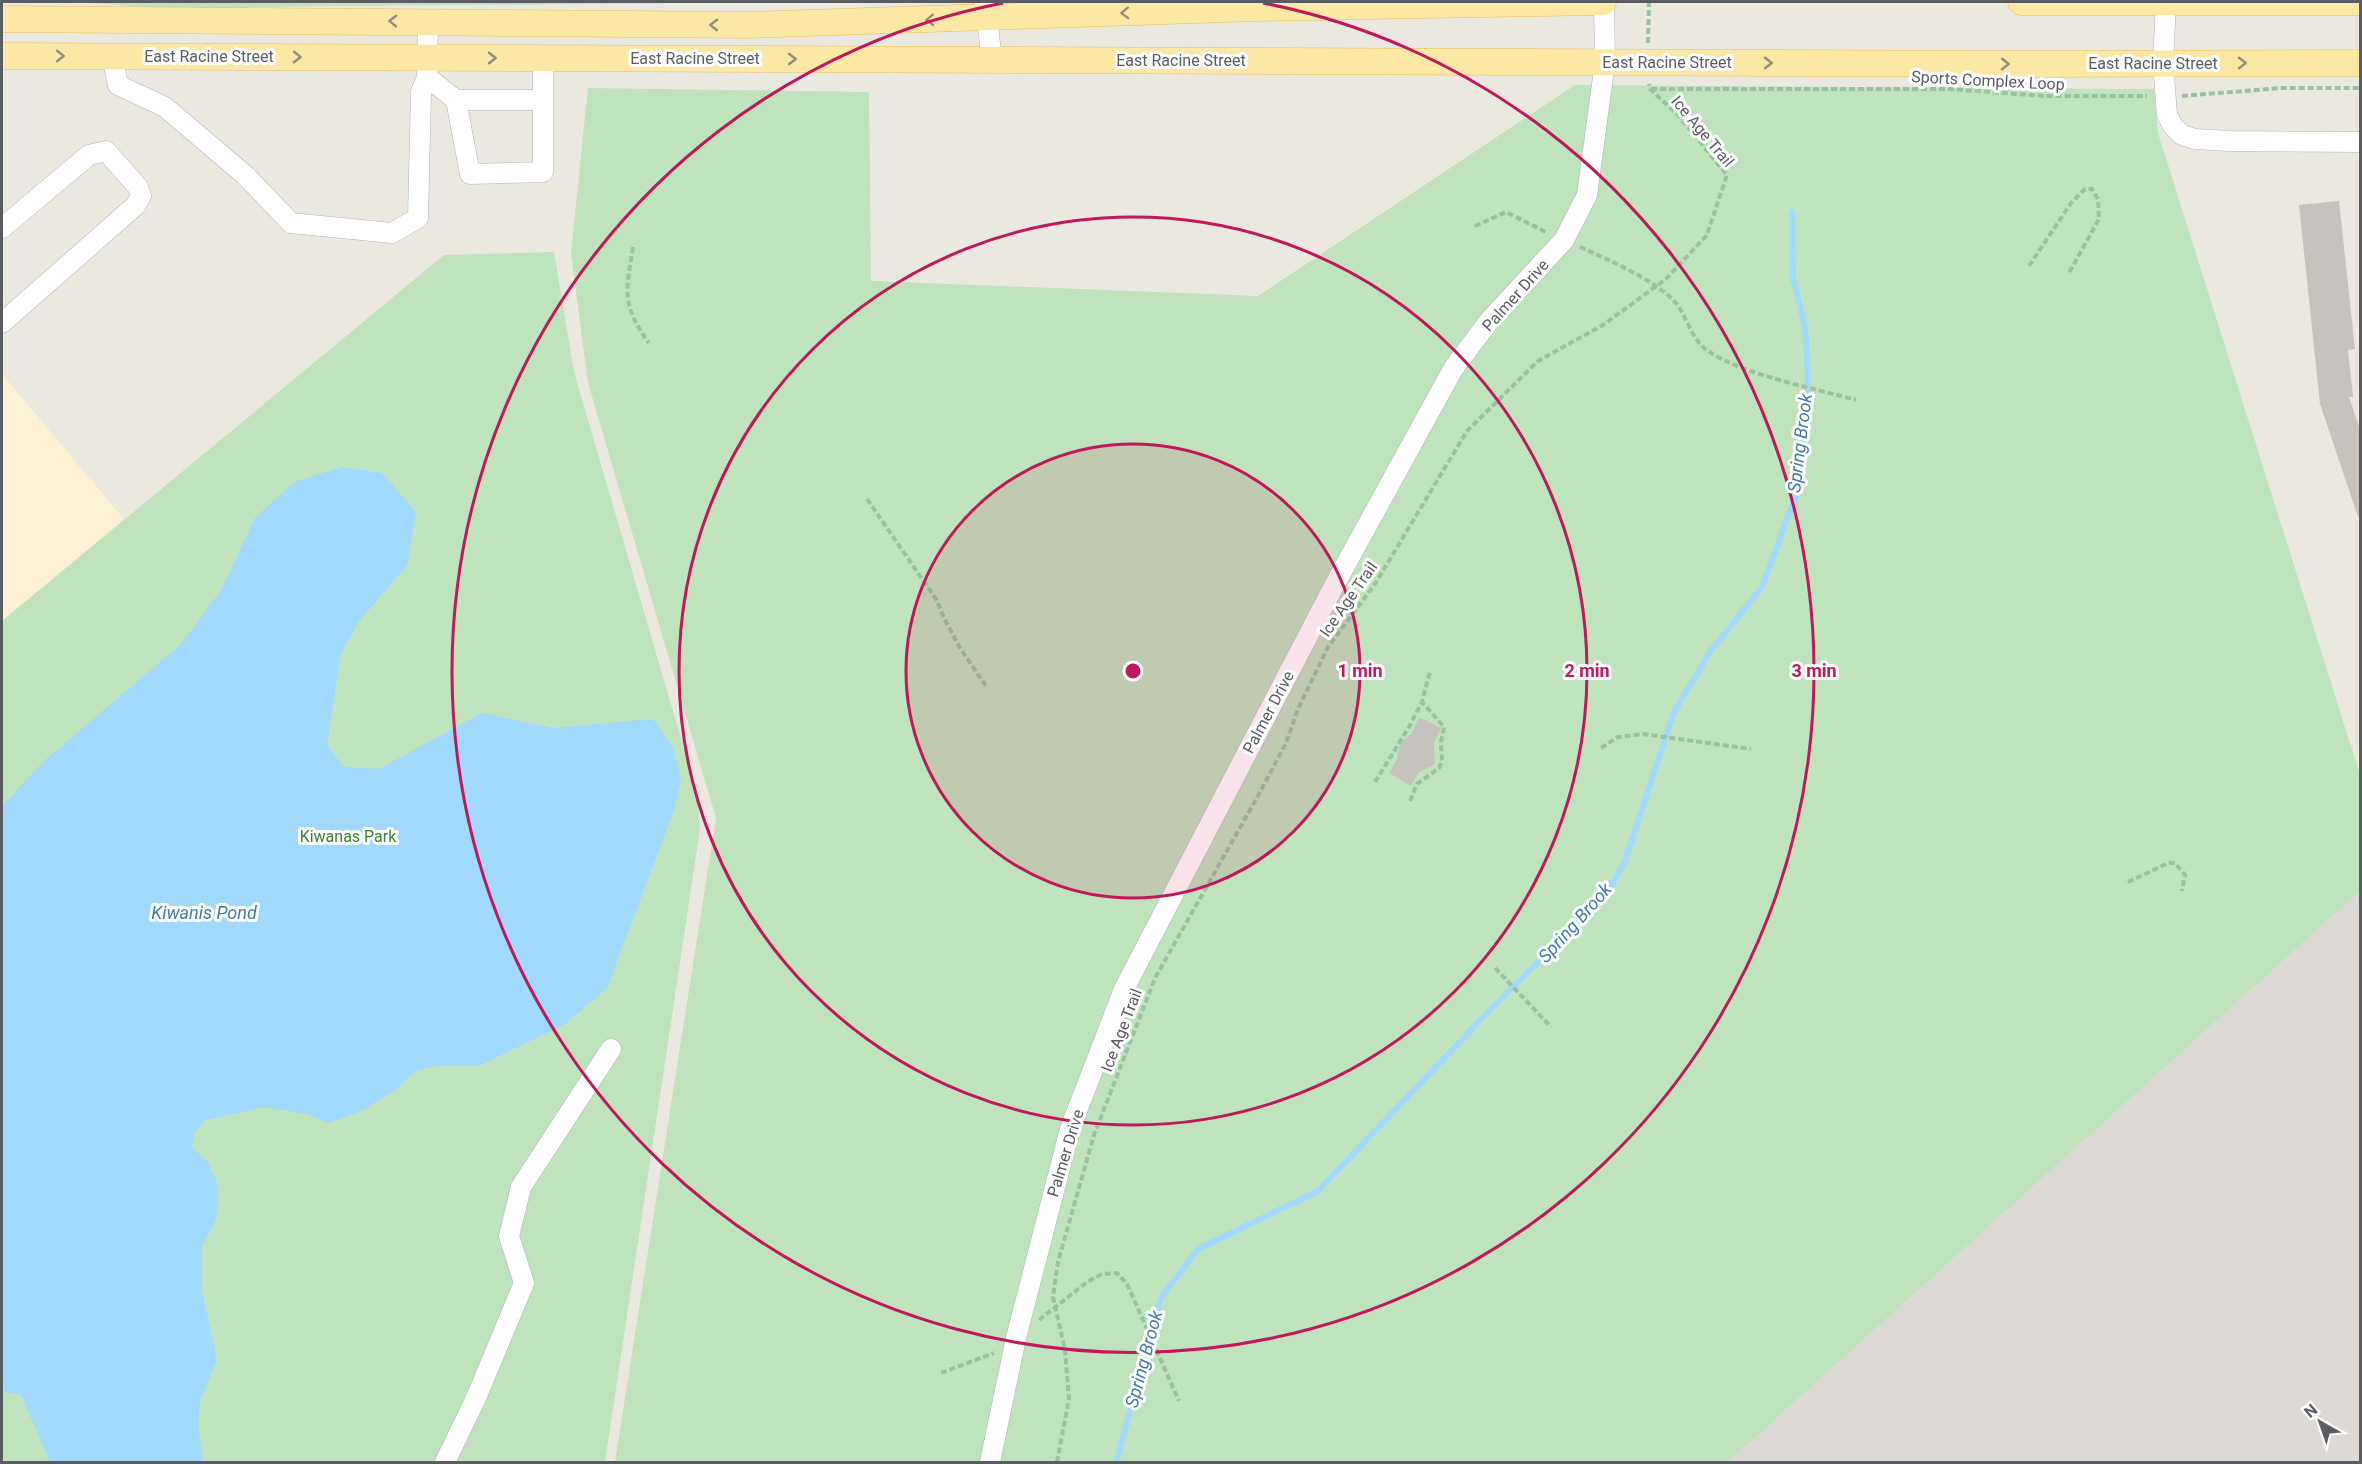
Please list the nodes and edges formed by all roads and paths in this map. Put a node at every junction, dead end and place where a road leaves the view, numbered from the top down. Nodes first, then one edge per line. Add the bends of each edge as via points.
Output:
1 (1604, 2) edge
2 (1649, 2) edge
3 (2021, 2) edge
4 (2166, 2) edge
5 (2361, 2) edge
6 (986, 10) edge
7 (2, 19) edge
8 (428, 22) junction
9 (2, 56) edge
10 (112, 56) junction
11 (543, 58) junction
12 (992, 60) junction
13 (1605, 62) junction
14 (1648, 62) junction
15 (2163, 63) junction
16 (2361, 63) edge
17 (428, 67) junction
18 (2361, 88) edge
19 (1650, 89) junction
20 (2165, 97) junction
21 (456, 100) junction
22 (543, 100) junction
23 (2361, 142) edge
24 (1475, 225) dead end
25 (2, 228) edge
26 (1564, 240) junction
27 (633, 247) dead end
28 (2029, 266) dead end
29 (2069, 273) dead end
30 (1656, 286) junction
31 (2, 323) edge
32 (649, 343) dead end
33 (1856, 400) dead end
34 (867, 499) dead end
35 (1430, 672) dead end
36 (986, 686) dead end
37 (1422, 702) junction
38 (1601, 748) dead end
39 (1751, 749) dead end
40 (1375, 782) dead end
41 (1410, 801) dead end
42 (2128, 882) dead end
43 (2182, 891) dead end
44 (1495, 968) dead end
45 (1551, 1027) dead end
46 (611, 1049) dead end
47 (1056, 1308) junction
48 (1016, 1338) junction
49 (942, 1373) dead end
50 (1179, 1401) dead end
51 (445, 1462) edge
52 (990, 1462) edge
53 (1057, 1462) edge

1 -> 6 main road, East Racine Street
1 - 13 street, Palmer Drive
2 - 14 path, Ice Age Trail
3 - 4 main road
4 - 5 main road
4 - 15 street
6 -> 8 main road, East Racine Street via 749,25
6 - 12 street
8 -> 7 main road, East Racine Street
8 - 17 street
9 -> 10 main road, East Racine Street
10 -> 17 main road, East Racine Street
10 - 17 street via 118,85 165,107 246,176 291,223 392,233 418,218 421,92
11 -> 12 main road, East Racine Street
17 -> 11 main road, East Racine Street
11 - 22 street
12 - 13 main road, East Racine Street
13 - 14 main road, East Racine Street
13 - 26 street, Palmer Drive via 1587,195
14 -> 15 main road, East Racine Street
14 - 19 path, Ice Age Trail
15 -> 16 main road, East Racine Street
15 - 20 street
17 - 21 street
18 - 20 path, Sports Complex Loop via 2280,88
19 - 20 path, Sports Complex Loop via 1950,89 2043,96
19 - 30 path, Ice Age Trail via 1678,115 1727,175 1707,235
20 - 23 street via 2173,126 2182,135 2195,139
21 - 22 street
21 - 22 street via 470,174 543,172
24 - 26 path via 1506,212
25 - 31 street via 89,155 99,151 106,151 138,187 141,196 136,205
26 - 30 path
26 - 48 street, Palmer Drive via 1489,321 1454,369 1335,584 1124,989 1070,1129
27 - 32 path via 626,292 635,325
28 - 29 path via 2072,203 2085,189 2092,189 2098,199 2099,219
30 - 33 path via 1676,303 1687,326 1706,350 1757,372
30 - 47 path, Ice Age Trail via 1603,325 1538,361 1467,431 1375,584 1328,647 1270,773 1155,978 1094,1135 1075,1197 1058,1262 1053,1297
34 - 36 path via 936,599 960,648
35 - 37 path
37 - 40 path
37 - 41 path via 1444,727 1442,762 1417,784
38 - 39 path via 1618,737 1643,734
42 - 43 path via 2175,863 2185,875
44 - 45 path
46 - 51 street via 521,1187 509,1236 524,1283
47 - 48 path
47 - 50 path via 1087,1282 1102,1274 1117,1273 1127,1284
47 - 53 path, Ice Age Trail via 1069,1399
48 - 49 path via 996,1352
48 - 52 street, Palmer Drive

